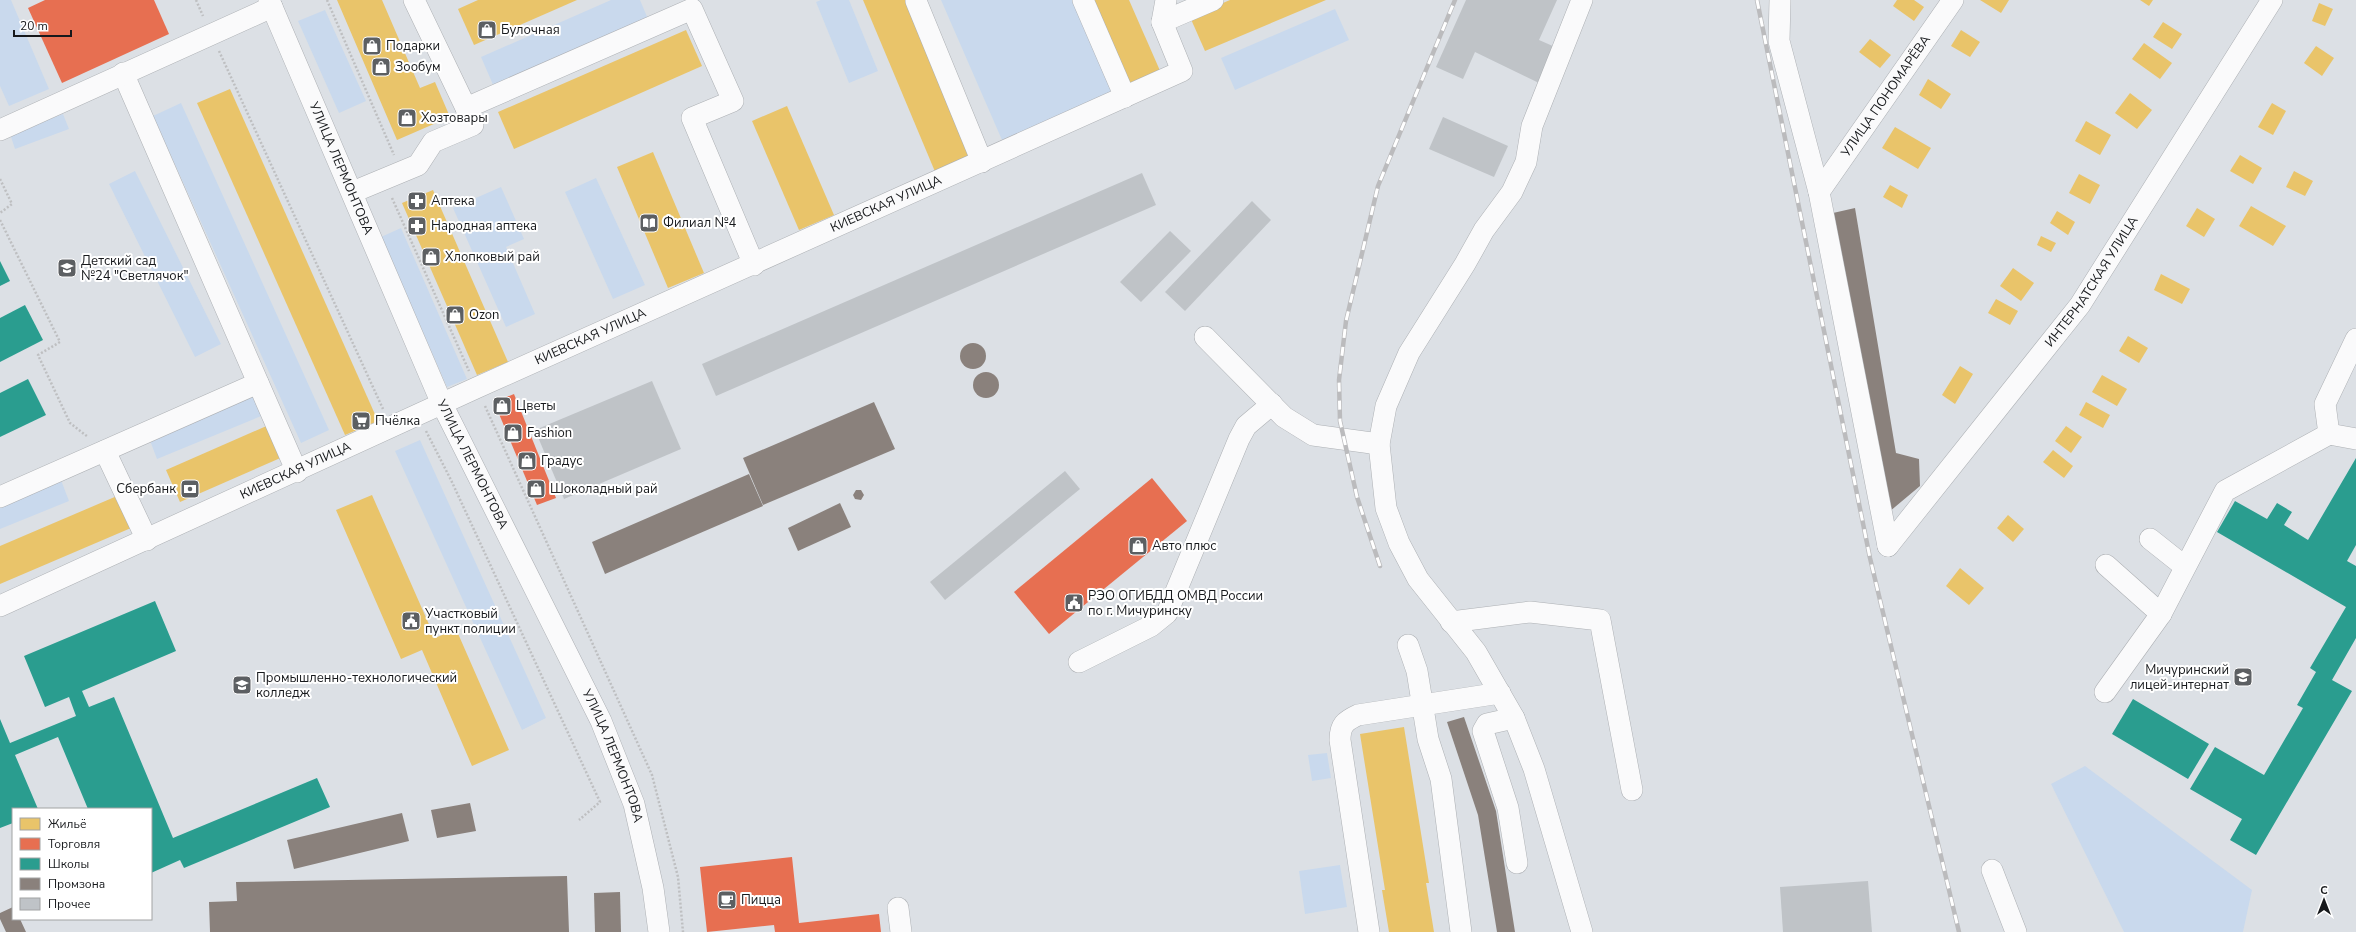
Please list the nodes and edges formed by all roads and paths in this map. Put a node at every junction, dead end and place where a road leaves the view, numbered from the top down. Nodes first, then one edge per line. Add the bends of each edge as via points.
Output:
1 (196, 0) edge
2 (327, 0) edge
3 (414, 0) edge
4 (1084, 0) edge
5 (1166, 0) edge
6 (1213, 0) edge
7 (1582, 0) edge
8 (1780, 0) edge
9 (1953, 0) edge
10 (2272, 0) edge
11 (916, 1) edge
12 (271, 4) edge
13 (697, 4) edge
14 (206, 22) dead end
15 (1162, 22) junction
16 (216, 44) dead end
17 (123, 72) junction
18 (1125, 97) junction
19 (466, 108) junction
20 (0, 130) edge
21 (982, 162) junction
22 (392, 175) junction
23 (0, 179) edge
24 (353, 192) junction
25 (1819, 192) junction
26 (0, 213) edge
27 (0, 220) edge
28 (754, 265) junction
29 (1206, 337) dead end
30 (2356, 339) edge
31 (258, 383) junction
32 (476, 388) junction
33 (442, 404) junction
34 (1272, 404) junction
35 (418, 416) junction
36 (392, 428) junction
37 (2329, 434) junction
38 (2356, 439) edge
39 (1379, 444) junction
40 (105, 451) junction
41 (297, 472) junction
42 (0, 497) edge
43 (2150, 539) dead end
44 (147, 540) junction
45 (2106, 565) dead end
46 (2184, 566) junction
47 (0, 606) edge
48 (2161, 614) junction
49 (1451, 622) junction
50 (1408, 645) dead end
51 (1080, 662) dead end
52 (1500, 692) junction
53 (2105, 692) dead end
54 (1422, 705) junction
55 (1514, 718) junction
56 (1632, 790) dead end
57 (579, 820) dead end
58 (1517, 863) dead end
59 (1992, 870) dead end
60 (898, 908) dead end
61 (658, 932) edge
62 (683, 932) edge
63 (901, 932) edge
64 (1369, 932) edge
65 (1461, 932) edge
66 (1582, 932) edge
67 (2016, 932) edge

1 - 14 path
2 - 22 path
3 - 19 street
4 - 18 street
5 - 15 street
6 - 15 street
7 - 39 street via 1532,126 1526,162 1512,192 1484,230 1466,264 1409,353 1386,406
8 - 25 street via 1779,41
9 - 25 street, УЛИЦА ПОНОМАРЁВА
10 - 25 street, ИНТЕРНАТСКАЯ УЛИЦА via 2080,305 1888,546
11 - 21 street
12 - 17 street
12 - 24 street, УЛИЦА ЛЕРМОНТОВА
13 - 19 street
13 - 28 street via 733,101 692,118
15 - 18 street, КИЕВСКАЯ УЛИЦА via 1182,71
16 - 36 path
17 - 20 street
17 - 31 street
18 - 21 street, КИЕВСКАЯ УЛИЦА
19 - 22 street via 473,125 433,142 418,165
21 - 28 street, КИЕВСКАЯ УЛИЦА
22 - 24 street
22 - 32 path
23 - 26 path via 12,204
24 - 33 street, УЛИЦА ЛЕРМОНТОВА
27 - 40 path via 60,342 38,355 70,423
28 - 32 street, КИЕВСКАЯ УЛИЦА
29 - 34 street
30 - 37 street via 2325,404
31 - 40 street
31 - 41 street
32 - 33 street, КИЕВСКАЯ УЛИЦА
32 - 62 path via 652,775 678,876
33 - 35 street, КИЕВСКАЯ УЛИЦА
33 - 61 street, УЛИЦА ЛЕРМОНТОВА via 605,732 634,804 653,888
34 - 39 street via 1284,416 1313,436
34 - 51 street via 1246,426 1238,439 1167,614 1151,626
35 - 36 street, КИЕВСКАЯ УЛИЦА
35 - 57 path via 451,480 600,802
36 - 41 street, КИЕВСКАЯ УЛИЦА
37 - 38 street
37 - 46 street via 2225,491
39 - 49 street via 1386,508 1399,543 1418,579
40 - 42 street
40 - 44 street
41 - 44 street, КИЕВСКАЯ УЛИЦА
43 - 46 street
44 - 47 street, КИЕВСКАЯ УЛИЦА
45 - 48 street
46 - 48 street
48 - 53 street
49 - 52 street via 1476,652
49 - 56 street via 1530,612 1600,620
50 - 54 street via 1417,671
52 - 54 street
52 - 55 street
54 - 64 street via 1358,715 1345,721 1340,730
54 - 65 street via 1428,739 1441,778
55 - 58 street via 1486,724 1483,731 1508,808
55 - 66 street via 1534,769
59 - 67 street
60 - 63 street

